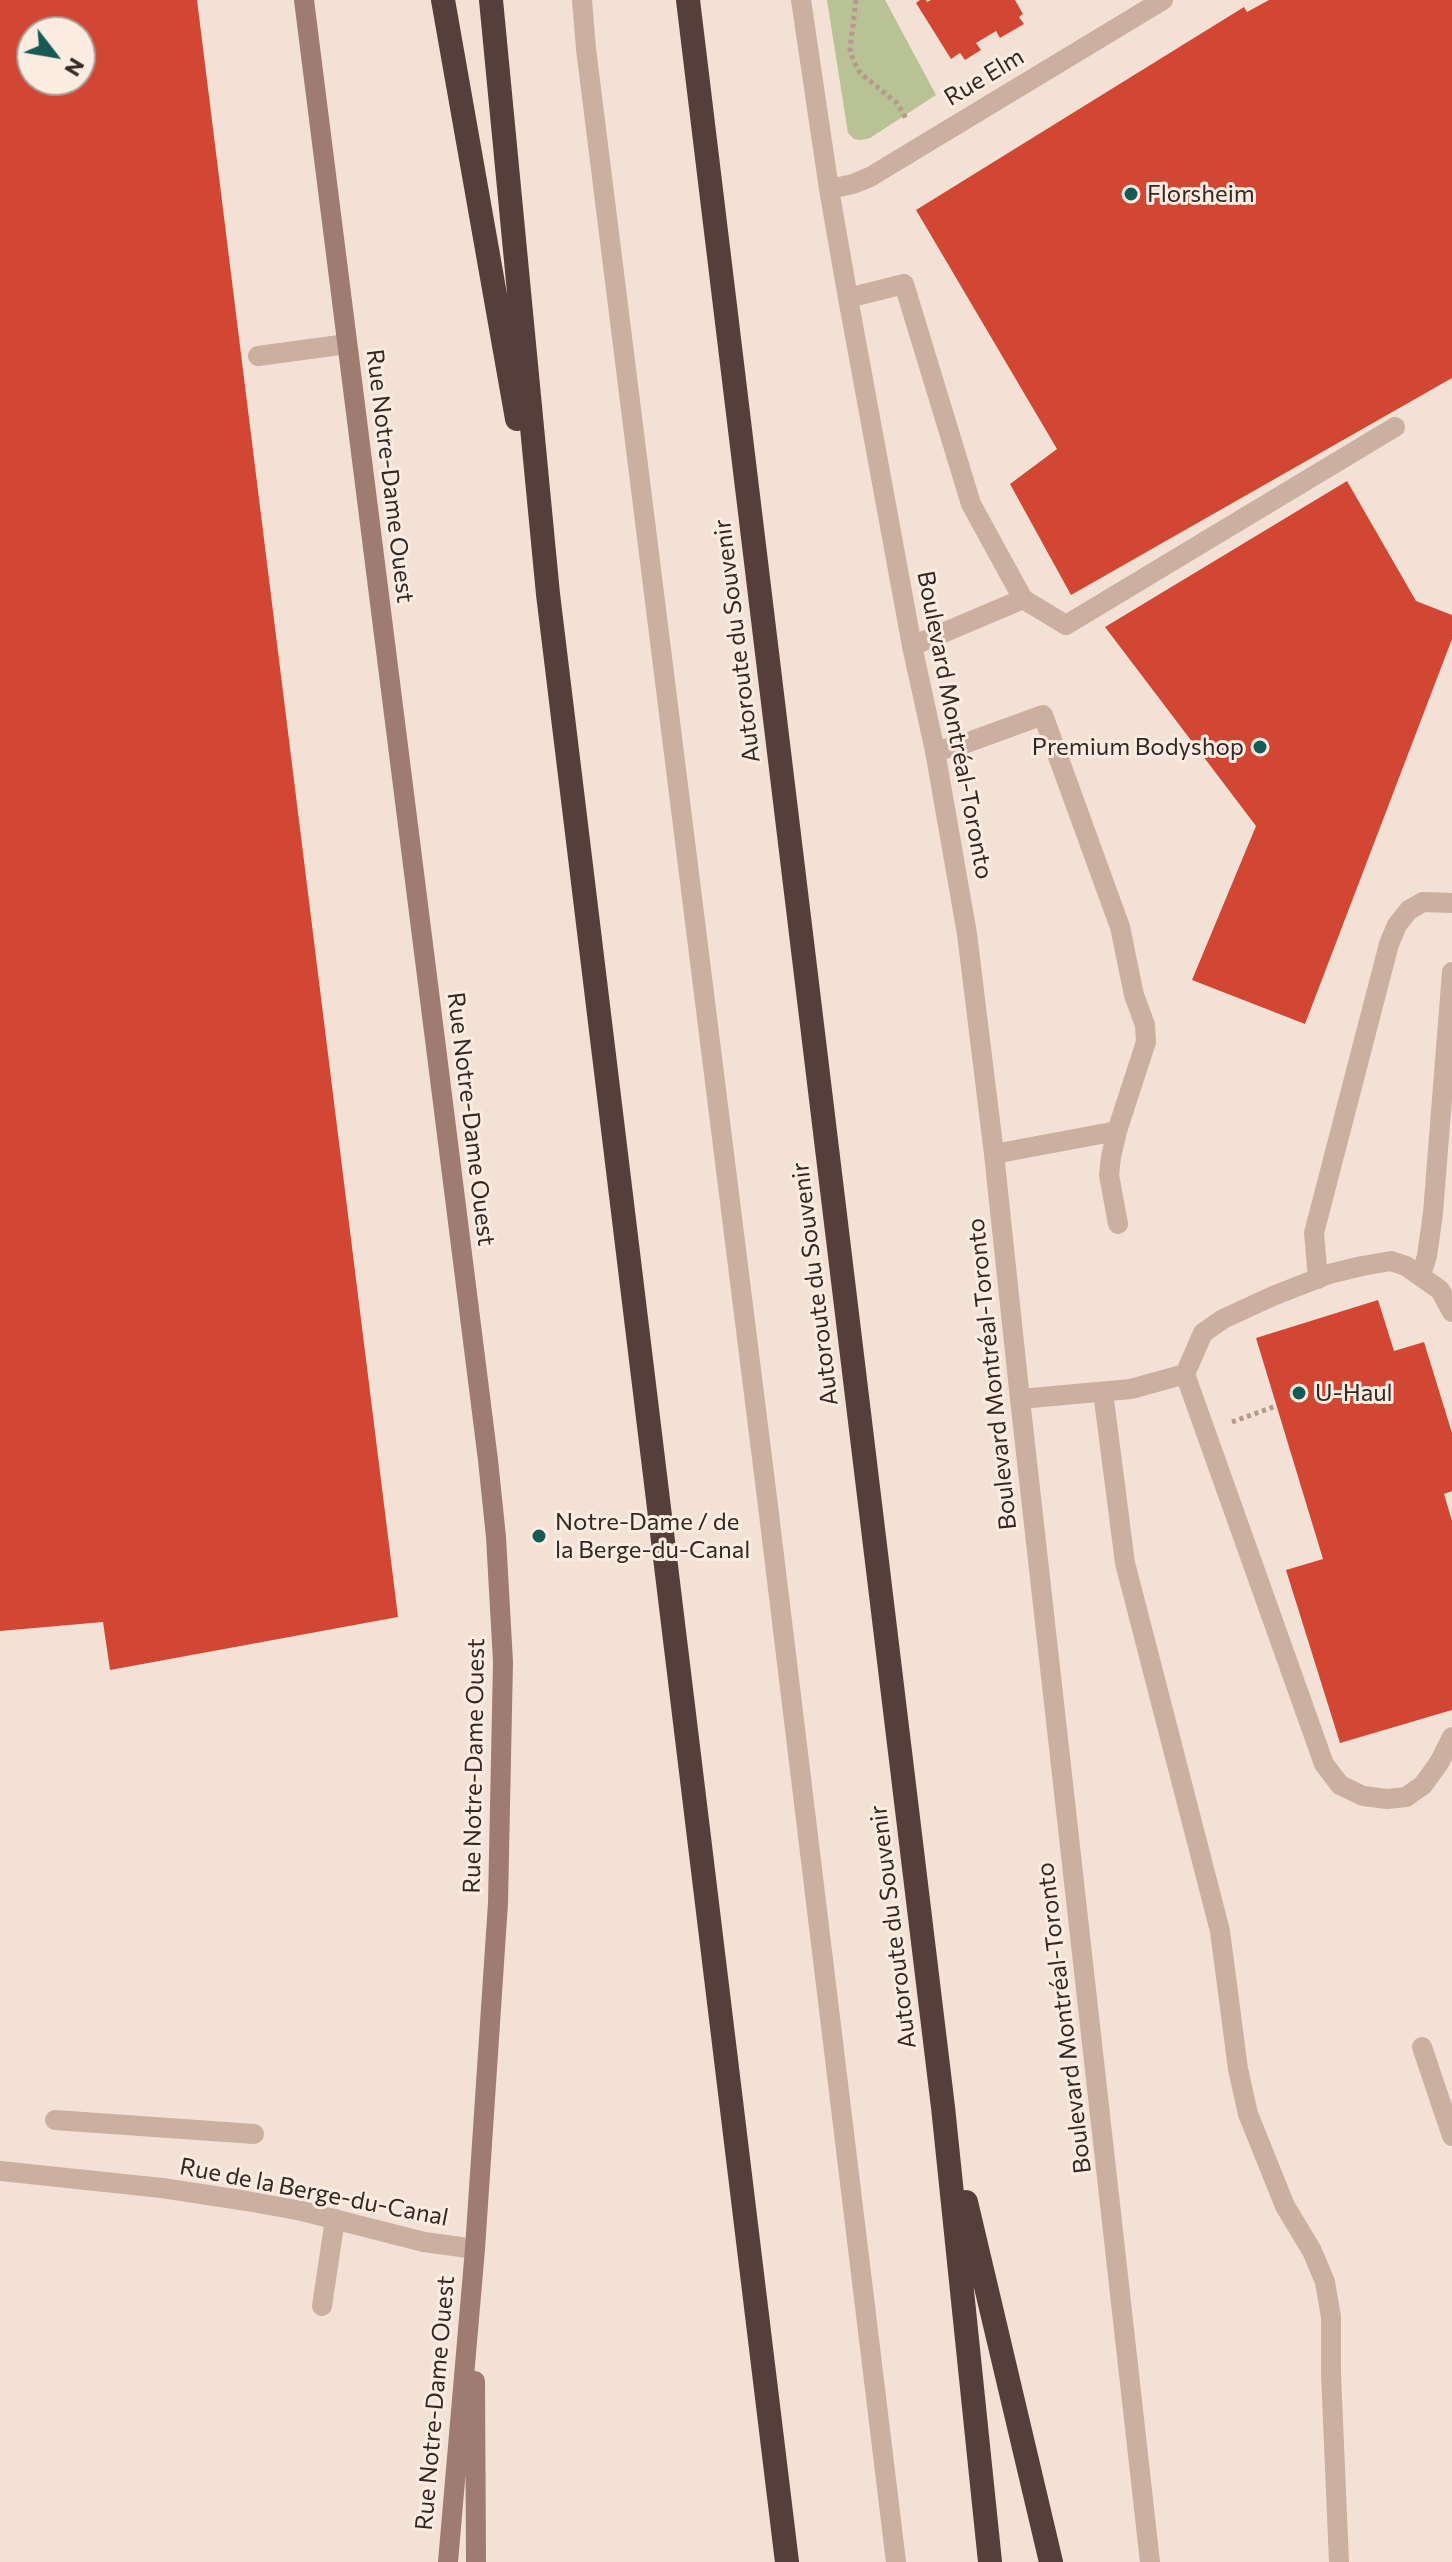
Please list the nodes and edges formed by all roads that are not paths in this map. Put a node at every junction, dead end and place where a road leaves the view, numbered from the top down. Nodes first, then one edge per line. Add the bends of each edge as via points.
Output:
1 (304, 0) edge
2 (443, 0) edge
3 (491, 0) edge
4 (580, 0) edge
5 (688, 0) edge
6 (801, 0) edge
7 (1163, 0) edge
8 (829, 189) junction
9 (848, 298) junction
10 (347, 344) junction
11 (258, 356) dead end
12 (1395, 427) dead end
13 (548, 594) junction
14 (1023, 599) junction
15 (912, 646) junction
16 (935, 751) junction
17 (1452, 903) edge
18 (1452, 972) edge
19 (1117, 1131) junction
20 (994, 1154) junction
21 (1118, 1224) dead end
22 (1421, 1275) junction
23 (1318, 1279) junction
24 (1452, 1312) edge
25 (1185, 1374) junction
26 (1103, 1392) junction
27 (1020, 1399) junction
28 (1452, 1737) edge
29 (1422, 2047) dead end
30 (943, 2107) junction
31 (55, 2120) dead end
32 (254, 2134) dead end
33 (1452, 2136) edge
34 (0, 2171) edge
35 (335, 2219) junction
36 (475, 2249) junction
37 (322, 2306) dead end
38 (448, 2562) edge
39 (476, 2562) edge
40 (787, 2562) edge
41 (896, 2562) edge
42 (990, 2562) edge
43 (1051, 2562) edge
44 (1150, 2562) edge
45 (1339, 2562) edge

1 - 10 main road, Rue Notre-Dame Ouest
2 - 13 highway
3 - 13 highway
4 - 41 street
5 - 30 highway, Autoroute du Souvenir
6 - 8 street, Boulevard Montréal-Toronto
7 - 8 street, Rue Elm via 870,177
8 - 9 street, Boulevard Montréal-Toronto
9 - 14 street via 904,284 971,504
9 - 15 street, Boulevard Montréal-Toronto
10 - 11 street
10 - 36 main road, Rue Notre-Dame Ouest via 496,1537 503,1662 502,1823
12 - 14 street via 1066,625
13 - 40 highway
14 - 15 street
15 - 16 street, Boulevard Montréal-Toronto
16 - 19 street via 1043,715 1120,927 1145,1025 1146,1042
16 - 20 street, Boulevard Montréal-Toronto via 967,934
17 - 23 street via 1423,902 1409,910 1389,944 1314,1233
18 - 22 street via 1433,1213
19 - 20 street
19 - 21 street via 1109,1175
20 - 27 street, Boulevard Montréal-Toronto
22 - 23 street via 1391,1261
22 - 24 street via 1440,1290
23 - 25 street via 1223,1319 1203,1333
25 - 26 street
25 - 28 street via 1324,1764 1340,1785 1363,1796 1406,1797 1423,1785
26 - 27 street
26 - 45 street via 1125,1563 1220,1931 1248,2114 1285,2206 1325,2282 1331,2317
27 - 44 street, Boulevard Montréal-Toronto
29 - 33 street
30 - 42 highway, Autoroute du Souvenir
30 - 43 highway
31 - 32 street
34 - 35 street, Rue de la Berge-du-Canal via 205,2194
35 - 36 street, Rue de la Berge-du-Canal
35 - 37 street
36 - 38 main road, Rue Notre-Dame Ouest
36 - 39 main road, Rue Notre-Dame Ouest

